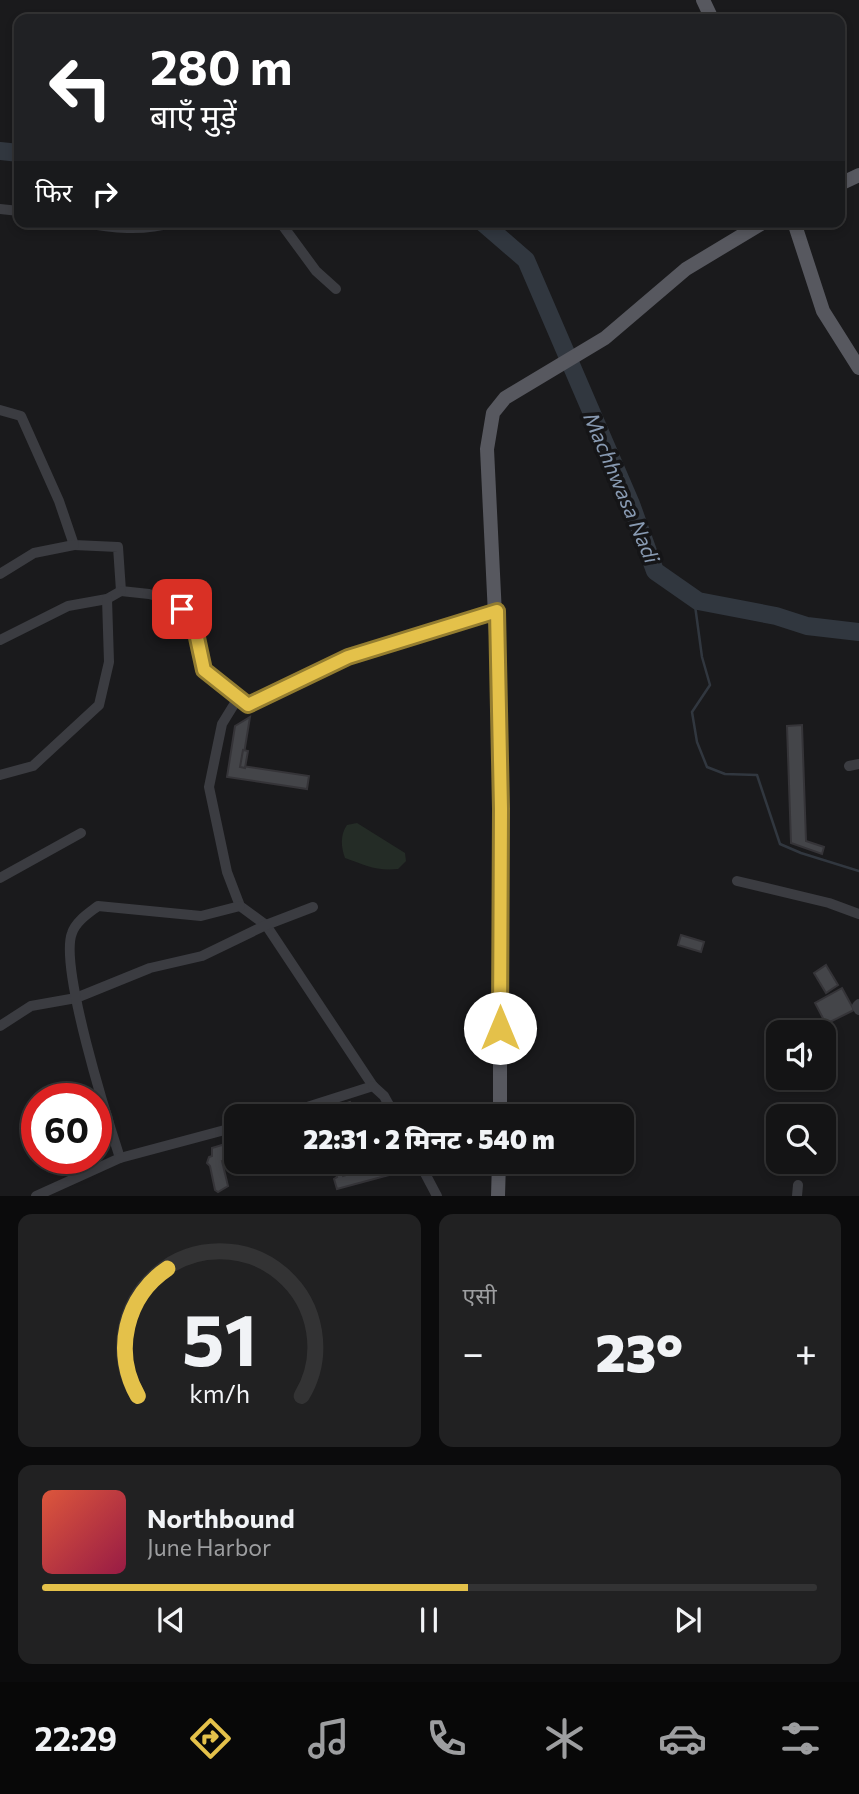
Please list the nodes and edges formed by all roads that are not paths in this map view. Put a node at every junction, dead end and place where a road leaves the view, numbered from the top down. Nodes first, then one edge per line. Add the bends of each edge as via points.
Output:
1 (114, 228) edge
2 (143, 228) edge
3 (284, 228) edge
4 (754, 228) edge
5 (796, 228) edge
6 (336, 289) dead end
7 (859, 368) edge
8 (0, 410) edge
9 (74, 545) junction
10 (0, 574) edge
11 (121, 591) junction
12 (107, 599) junction
13 (497, 611) junction
14 (0, 640) edge
15 (238, 698) junction
16 (0, 775) edge
17 (81, 833) dead end
18 (0, 878) edge
19 (737, 881) dead end
20 (240, 906) junction
21 (313, 907) dead end
22 (859, 914) edge
23 (266, 925) junction
24 (76, 998) junction
25 (859, 1004) edge
26 (859, 1010) edge
27 (0, 1026) edge
28 (373, 1086) junction
29 (317, 1104) edge
30 (388, 1104) edge
31 (500, 1104) edge
32 (224, 1130) edge
33 (120, 1158) junction
34 (426, 1174) edge
35 (499, 1174) edge
36 (36, 1195) edge
37 (437, 1195) edge
38 (498, 1195) edge

1 - 2 street
3 - 6 street via 316,271
4 - 13 main road via 686,269 605,338 499,403 489,427 487,449
5 - 7 main road via 823,311
8 - 9 street via 21,416
9 - 10 street via 34,553
9 - 11 street via 118,547
11 - 12 street
11 - 15 street via 171,600 186,612 193,619 204,670
12 - 14 street via 68,606
12 - 16 street via 109,662 99,705 33,766
13 - 15 street via 348,657 248,705
13 - 31 main road via 502,832
15 - 20 street via 222,724 209,787 227,872
17 - 18 street
19 - 22 street
20 - 23 street
20 - 24 street via 201,916 98,906 71,933 70,966
21 - 23 street
23 - 24 street via 201,956 150,968
23 - 28 street
24 - 27 street via 31,1006
24 - 33 street
25 - 26 street
28 - 29 street
28 - 30 street
32 - 33 street
33 - 36 street
34 - 37 street
35 - 38 main road

